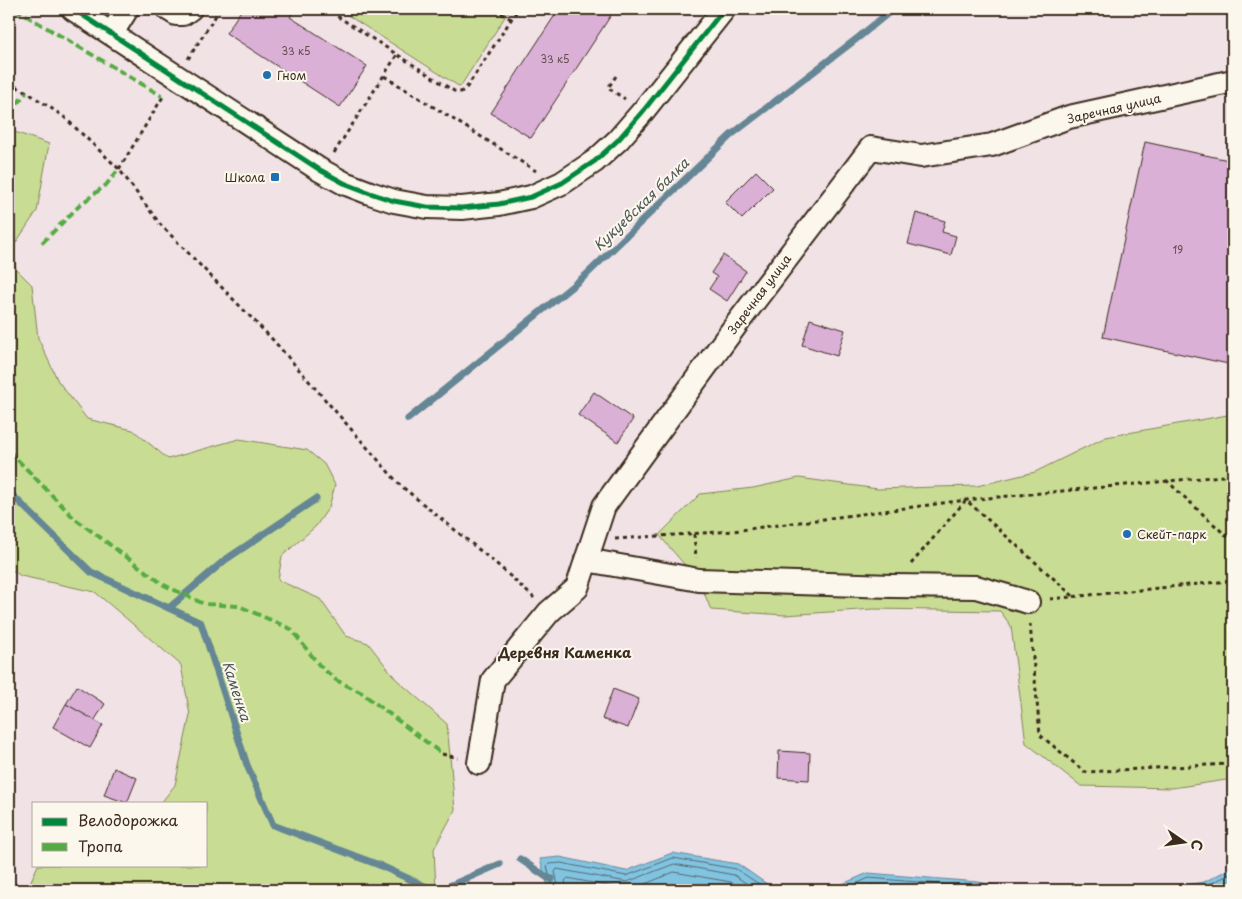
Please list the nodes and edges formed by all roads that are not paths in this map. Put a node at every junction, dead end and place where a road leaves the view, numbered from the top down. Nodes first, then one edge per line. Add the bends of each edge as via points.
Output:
1 (73, 9) edge
2 (128, 9) edge
3 (168, 9) edge
4 (190, 9) edge
5 (724, 9) edge
6 (112, 33) junction
7 (1233, 81) edge
8 (586, 560) junction
9 (1028, 602) road end
10 (479, 763) dead end

1 - 6 street
2 - 6 street
3 - 4 street via 176,14
5 - 6 street via 638,118 595,160 562,183 531,197 462,208 427,207 394,201 344,183
7 - 8 street, Заречная улица via 1069,117 992,145 921,156 871,148 736,324 604,506
8 - 9 street via 699,580 976,587
8 - 10 street, Заречная улица via 577,588 549,612 493,680

